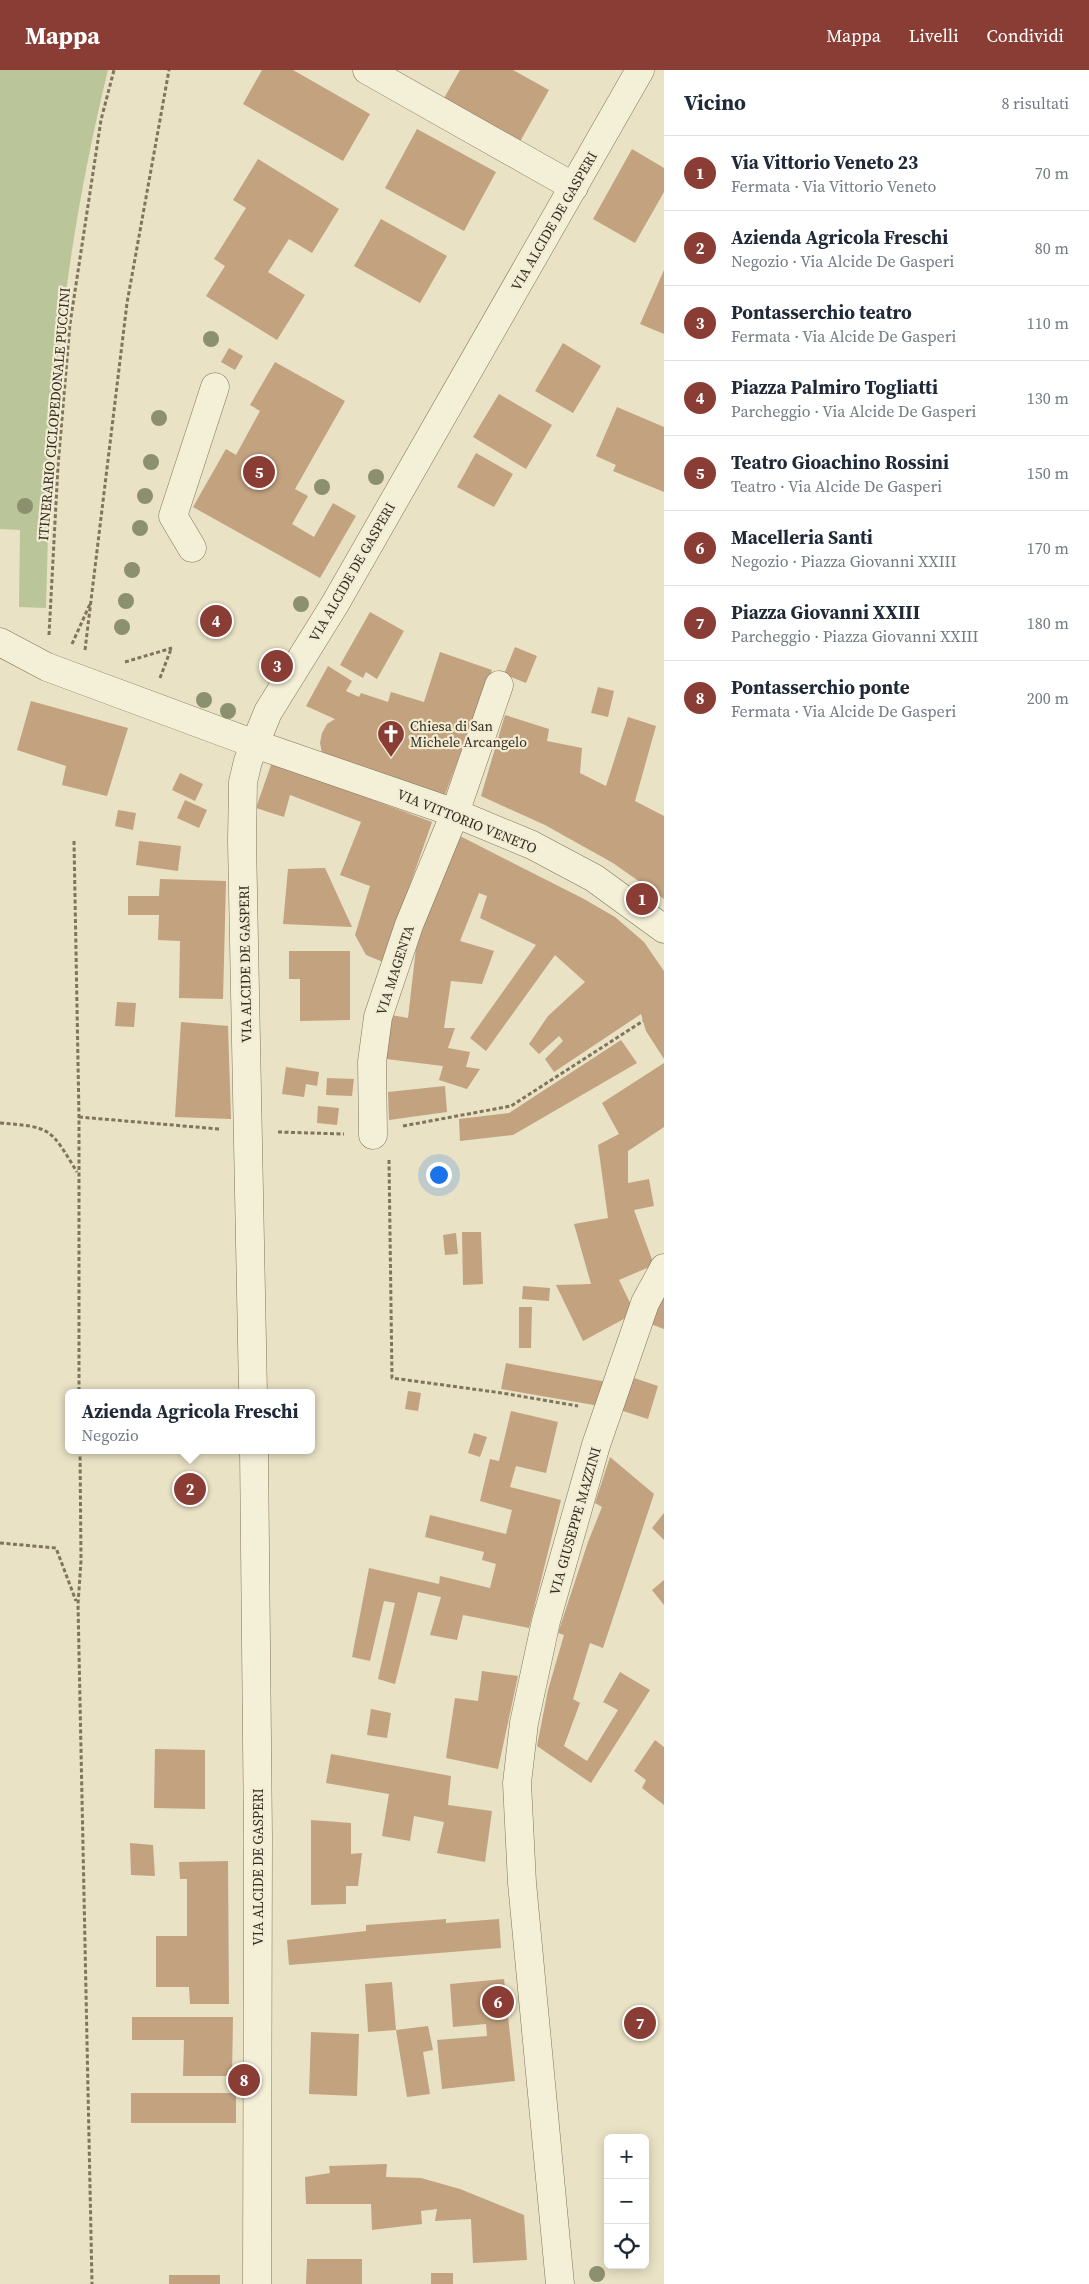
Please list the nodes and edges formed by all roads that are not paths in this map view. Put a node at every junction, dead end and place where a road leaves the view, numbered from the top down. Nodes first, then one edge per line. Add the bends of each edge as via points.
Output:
1 (366, 70) edge
2 (640, 70) edge
3 (574, 186) junction
4 (215, 387) dead end
5 (192, 548) dead end
6 (0, 642) edge
7 (499, 685) dead end
8 (255, 744) junction
9 (455, 813) junction
10 (664, 929) edge
11 (380, 1132) road end
12 (664, 1268) edge
13 (253, 1389) edge
14 (254, 1454) edge
15 (257, 2284) edge
16 (560, 2284) edge

1 - 3 street
2 - 3 street, VIA ALCIDE DE GASPERI
3 - 8 street, VIA ALCIDE DE GASPERI via 335,604 268,712
4 - 5 street via 173,516
6 - 8 street, VIA VITTORIO VENETO
7 - 9 street, VIA MAGENTA
8 - 9 street, VIA VITTORIO VENETO
8 - 13 street, VIA ALCIDE DE GASPERI via 243,782 242,821
9 - 10 street, VIA VITTORIO VENETO via 532,845 594,878
9 - 11 street, VIA MAGENTA via 409,926 378,1017 372,1062
12 - 16 street, VIA GIUSEPPE MAZZINI via 645,1303 596,1445 546,1621 524,1722 517,1783 522,1883
14 - 15 street, VIA ALCIDE DE GASPERI via 258,1837

